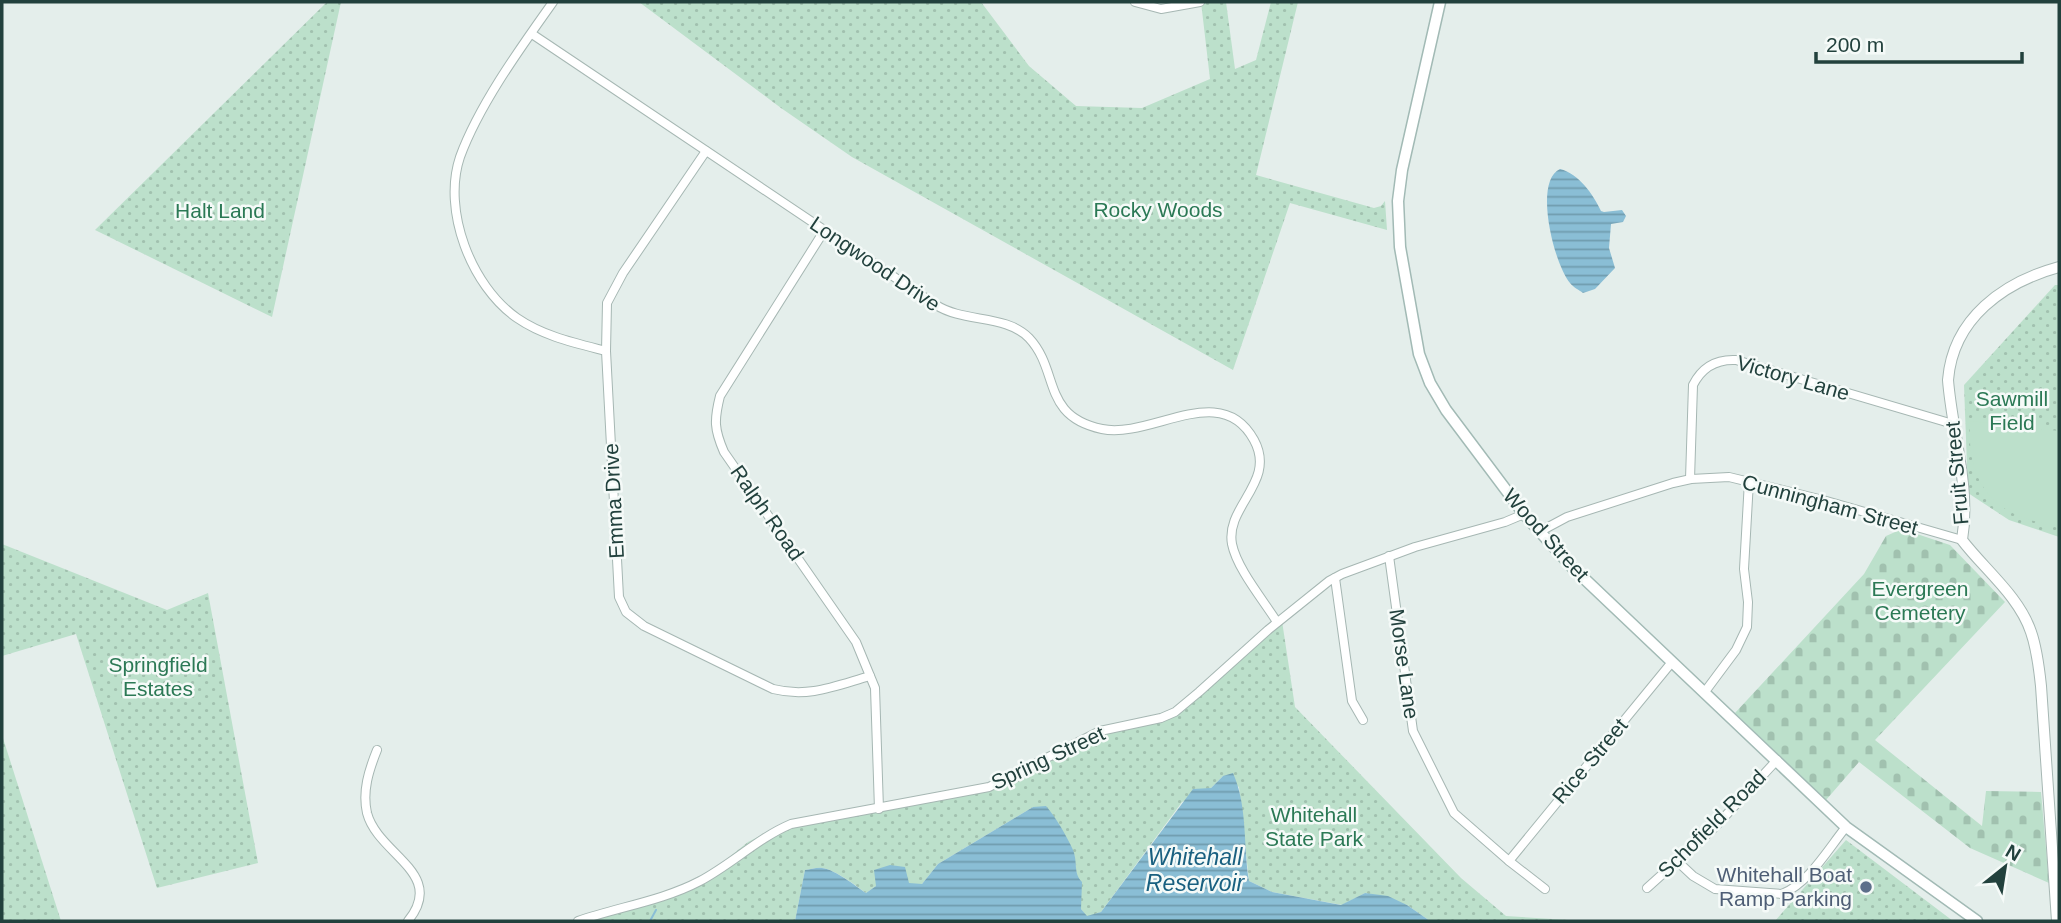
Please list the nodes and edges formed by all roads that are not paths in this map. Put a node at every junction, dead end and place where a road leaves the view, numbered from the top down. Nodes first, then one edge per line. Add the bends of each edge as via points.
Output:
1 (553, 2) edge
2 (1135, 2) edge
3 (1200, 2) edge
4 (1440, 2) edge
5 (532, 34) junction
6 (706, 151) junction
7 (824, 231) junction
8 (2059, 267) edge
9 (606, 351) junction
10 (1953, 424) junction
11 (1690, 479) junction
12 (1749, 481) junction
13 (1524, 514) junction
14 (1539, 532) junction
15 (1962, 540) junction
16 (1389, 556) junction
17 (1335, 578) junction
18 (1277, 622) junction
19 (1672, 662) junction
20 (870, 676) junction
21 (1704, 693) junction
22 (1363, 720) dead end
23 (377, 750) dead end
24 (1777, 760) junction
25 (878, 809) junction
26 (1846, 827) junction
27 (1509, 861) junction
28 (1677, 861) junction
29 (1647, 888) dead end
30 (1545, 889) dead end
31 (408, 921) edge
32 (578, 921) edge
33 (1978, 921) edge
34 (2057, 921) edge

1 - 5 street
2 - 3 street via 1161,9
4 - 13 main road, Wood Street via 1398,201 1398,232 1412,324 1437,397
5 - 6 street, Longwood Drive
5 - 9 street via 493,92 460,159 454,188 459,228 474,270 494,298 516,317 561,340
6 - 7 street, Longwood Drive
6 - 9 street, Emma Drive via 622,273 607,303
7 - 18 street, Longwood Drive via 949,313 1010,325 1023,333 1042,357 1058,401 1086,423 1126,430 1212,412 1236,419 1256,443 1260,463 1256,483 1234,524 1232,544
7 - 20 street, Ralph Road via 720,397 715,432 724,452 856,642
8 - 10 street, Fruit Street via 2007,288 1968,323 1949,365
9 - 20 street, Emma Drive via 619,597 626,612 644,626 773,689 813,692
10 - 11 street, Victory Lane via 1736,360 1718,360 1693,385
10 - 15 street, Fruit Street via 1964,504
11 - 12 street, Cunningham Street via 1719,476
11 - 14 street, Cunningham Street via 1567,517
12 - 15 street, Cunningham Street
12 - 21 street via 1744,569 1747,627
13 - 14 main road, Wood Street
13 - 16 street, Spring Street
14 - 19 main road, Wood Street
15 - 34 street, Fruit Street via 2015,603 2037,651
16 - 17 street, Spring Street
16 - 27 street, Morse Lane via 1413,731 1454,813
17 - 18 street, Spring Street
17 - 22 street via 1352,701
18 - 25 street, Spring Street via 1175,712 1087,736 989,787
19 - 21 main road, Wood Street
19 - 27 street, Rice Street
20 - 25 street, Ralph Road via 875,688
21 - 24 main road, Wood Street
23 - 31 street via 367,782 368,813 382,840 415,873 421,887
24 - 26 main road, Wood Street
24 - 28 street, Schofield Road
25 - 32 street, Spring Street via 791,824 685,888
26 - 28 street via 1804,879 1782,894 1715,889
26 - 33 main road, Wood Street
27 - 30 street, Morse Lane
28 - 29 street, Schofield Road

